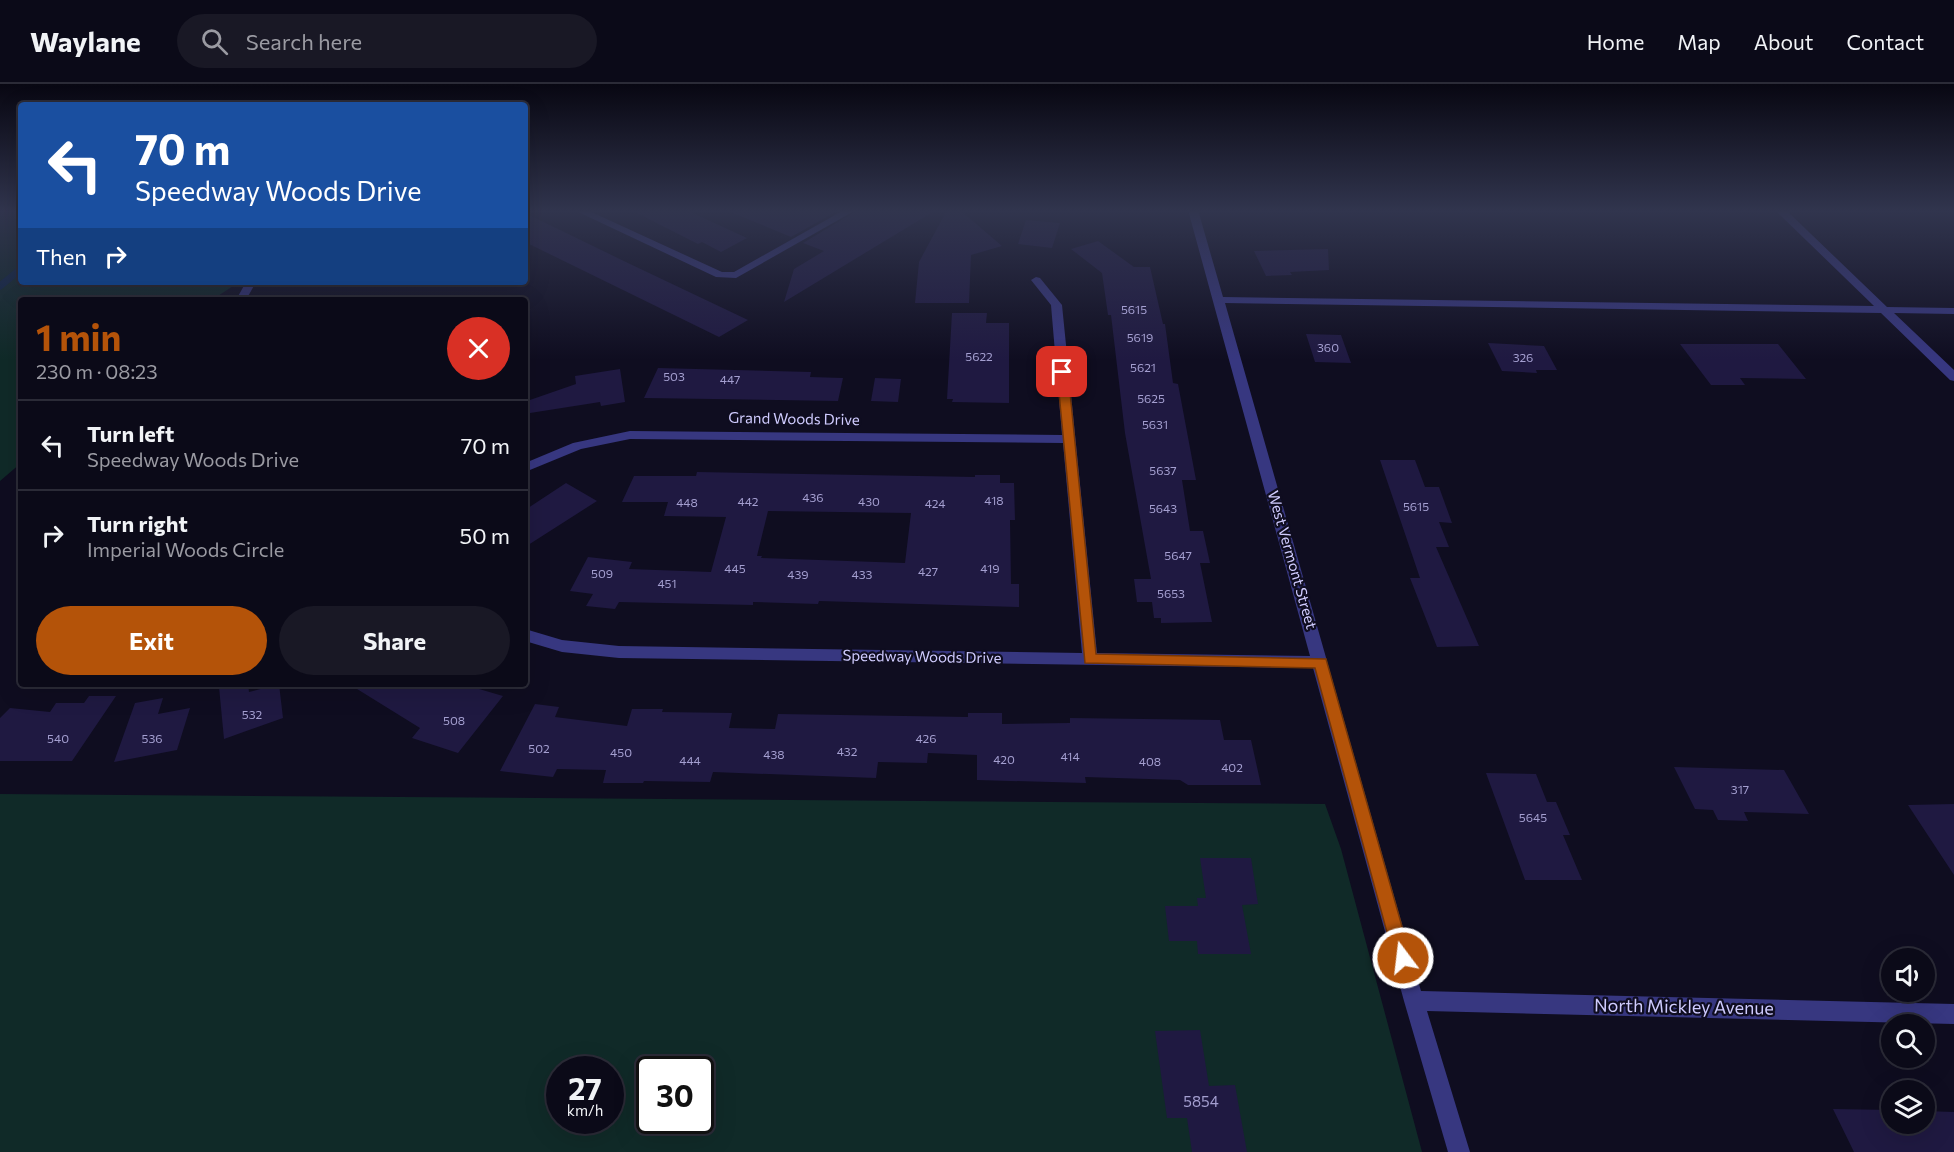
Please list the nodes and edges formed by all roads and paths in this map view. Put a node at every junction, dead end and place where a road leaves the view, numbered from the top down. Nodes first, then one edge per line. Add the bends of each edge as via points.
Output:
1 (687, 260) edge
2 (763, 260) edge
3 (1207, 260) edge
4 (1832, 260) edge
5 (1036, 280) dead end
6 (1218, 300) junction
7 (1884, 310) junction
8 (1954, 311) edge
9 (1954, 377) edge
10 (1069, 439) junction
11 (528, 467) edge
12 (528, 637) edge
13 (1090, 660) junction
14 (1321, 662) junction
15 (1414, 1001) junction
16 (1954, 1014) edge
17 (1459, 1152) edge

1 - 2 street via 729,276
3 - 6 street, West Vermont Street
4 - 7 street
5 - 10 street via 1056,305
6 - 7 street
6 - 14 street, West Vermont Street
7 - 8 street
7 - 9 street
10 - 11 street, Grand Woods Drive via 630,435 578,446
10 - 13 street
12 - 13 street, Speedway Woods Drive via 575,648 619,652
13 - 14 street, Speedway Woods Drive
14 - 15 street, West Vermont Street
15 - 16 street, North Mickley Avenue
15 - 17 street, West Vermont Street

